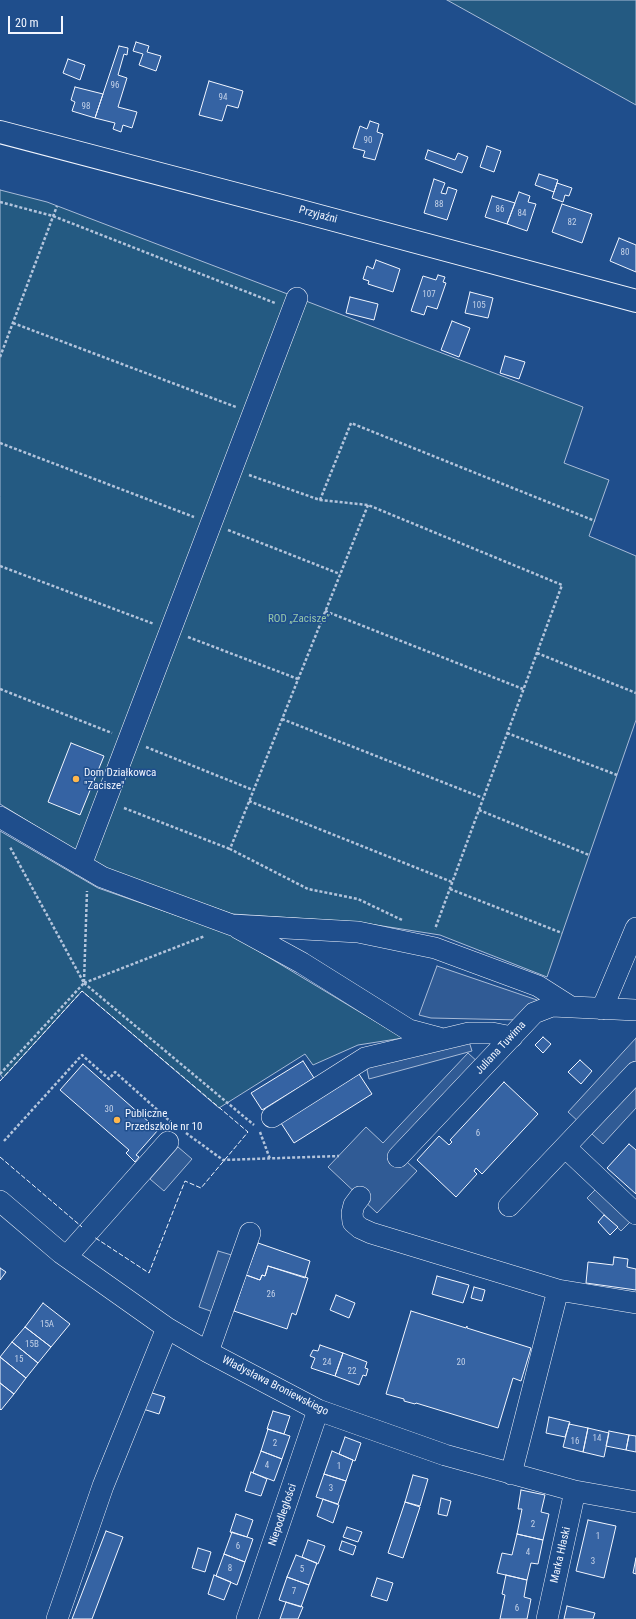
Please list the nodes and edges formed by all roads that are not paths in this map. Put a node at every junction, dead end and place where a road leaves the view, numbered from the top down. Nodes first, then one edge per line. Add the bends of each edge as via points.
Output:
1 (0, 132) edge
2 (636, 301) edge
3 (295, 304) road end
4 (0, 817) edge
5 (84, 867) junction
6 (232, 925) junction
7 (636, 928) edge
8 (571, 1007) junction
9 (602, 1008) junction
10 (636, 1010) edge
11 (512, 1037) junction
12 (444, 1039) junction
13 (636, 1072) edge
14 (272, 1117) dead end
15 (177, 1134) road end
16 (565, 1147) junction
17 (398, 1158) dead end
18 (360, 1197) dead end
19 (0, 1200) edge
20 (509, 1206) dead end
21 (636, 1214) edge
22 (250, 1233) dead end
23 (66, 1256) junction
24 (558, 1290) junction
25 (636, 1303) edge
26 (167, 1328) junction
27 (208, 1352) junction
28 (318, 1410) junction
29 (511, 1474) junction
30 (575, 1491) junction
31 (636, 1502) edge
32 (57, 1619) edge
33 (247, 1619) edge
34 (547, 1619) edge

1 - 2 main road, Przyjaźni
3 - 5 street via 105,801
4 - 5 street
5 - 6 street via 102,877
6 - 8 street via 358,932 435,948 538,986
6 - 12 street via 302,963 409,1030
7 - 9 street
8 - 9 street, Juliana Tuwima
8 - 11 street, Juliana Tuwima via 552,1006 534,1013
9 - 10 street, Juliana Tuwima
11 - 12 street via 492,1033 469,1033
11 - 17 street, Juliana Tuwima
12 - 14 street via 365,1058
13 - 16 street
15 - 23 street
16 - 20 street
16 - 21 street
18 - 24 street via 352,1213 353,1222 360,1228
19 - 23 street, Władysława Broniewskiego
22 - 27 street
23 - 26 street, Władysława Broniewskiego
24 - 25 street
24 - 29 street
26 - 27 street, Władysława Broniewskiego
26 - 32 street via 103,1486
27 - 28 street, Władysława Broniewskiego
28 - 29 street, Władysława Broniewskiego via 445,1455
28 - 33 street, Niepodległości
29 - 30 street, Władysława Broniewskiego
30 - 31 street, Władysława Broniewskiego
30 - 34 street, Marka Hłaski

